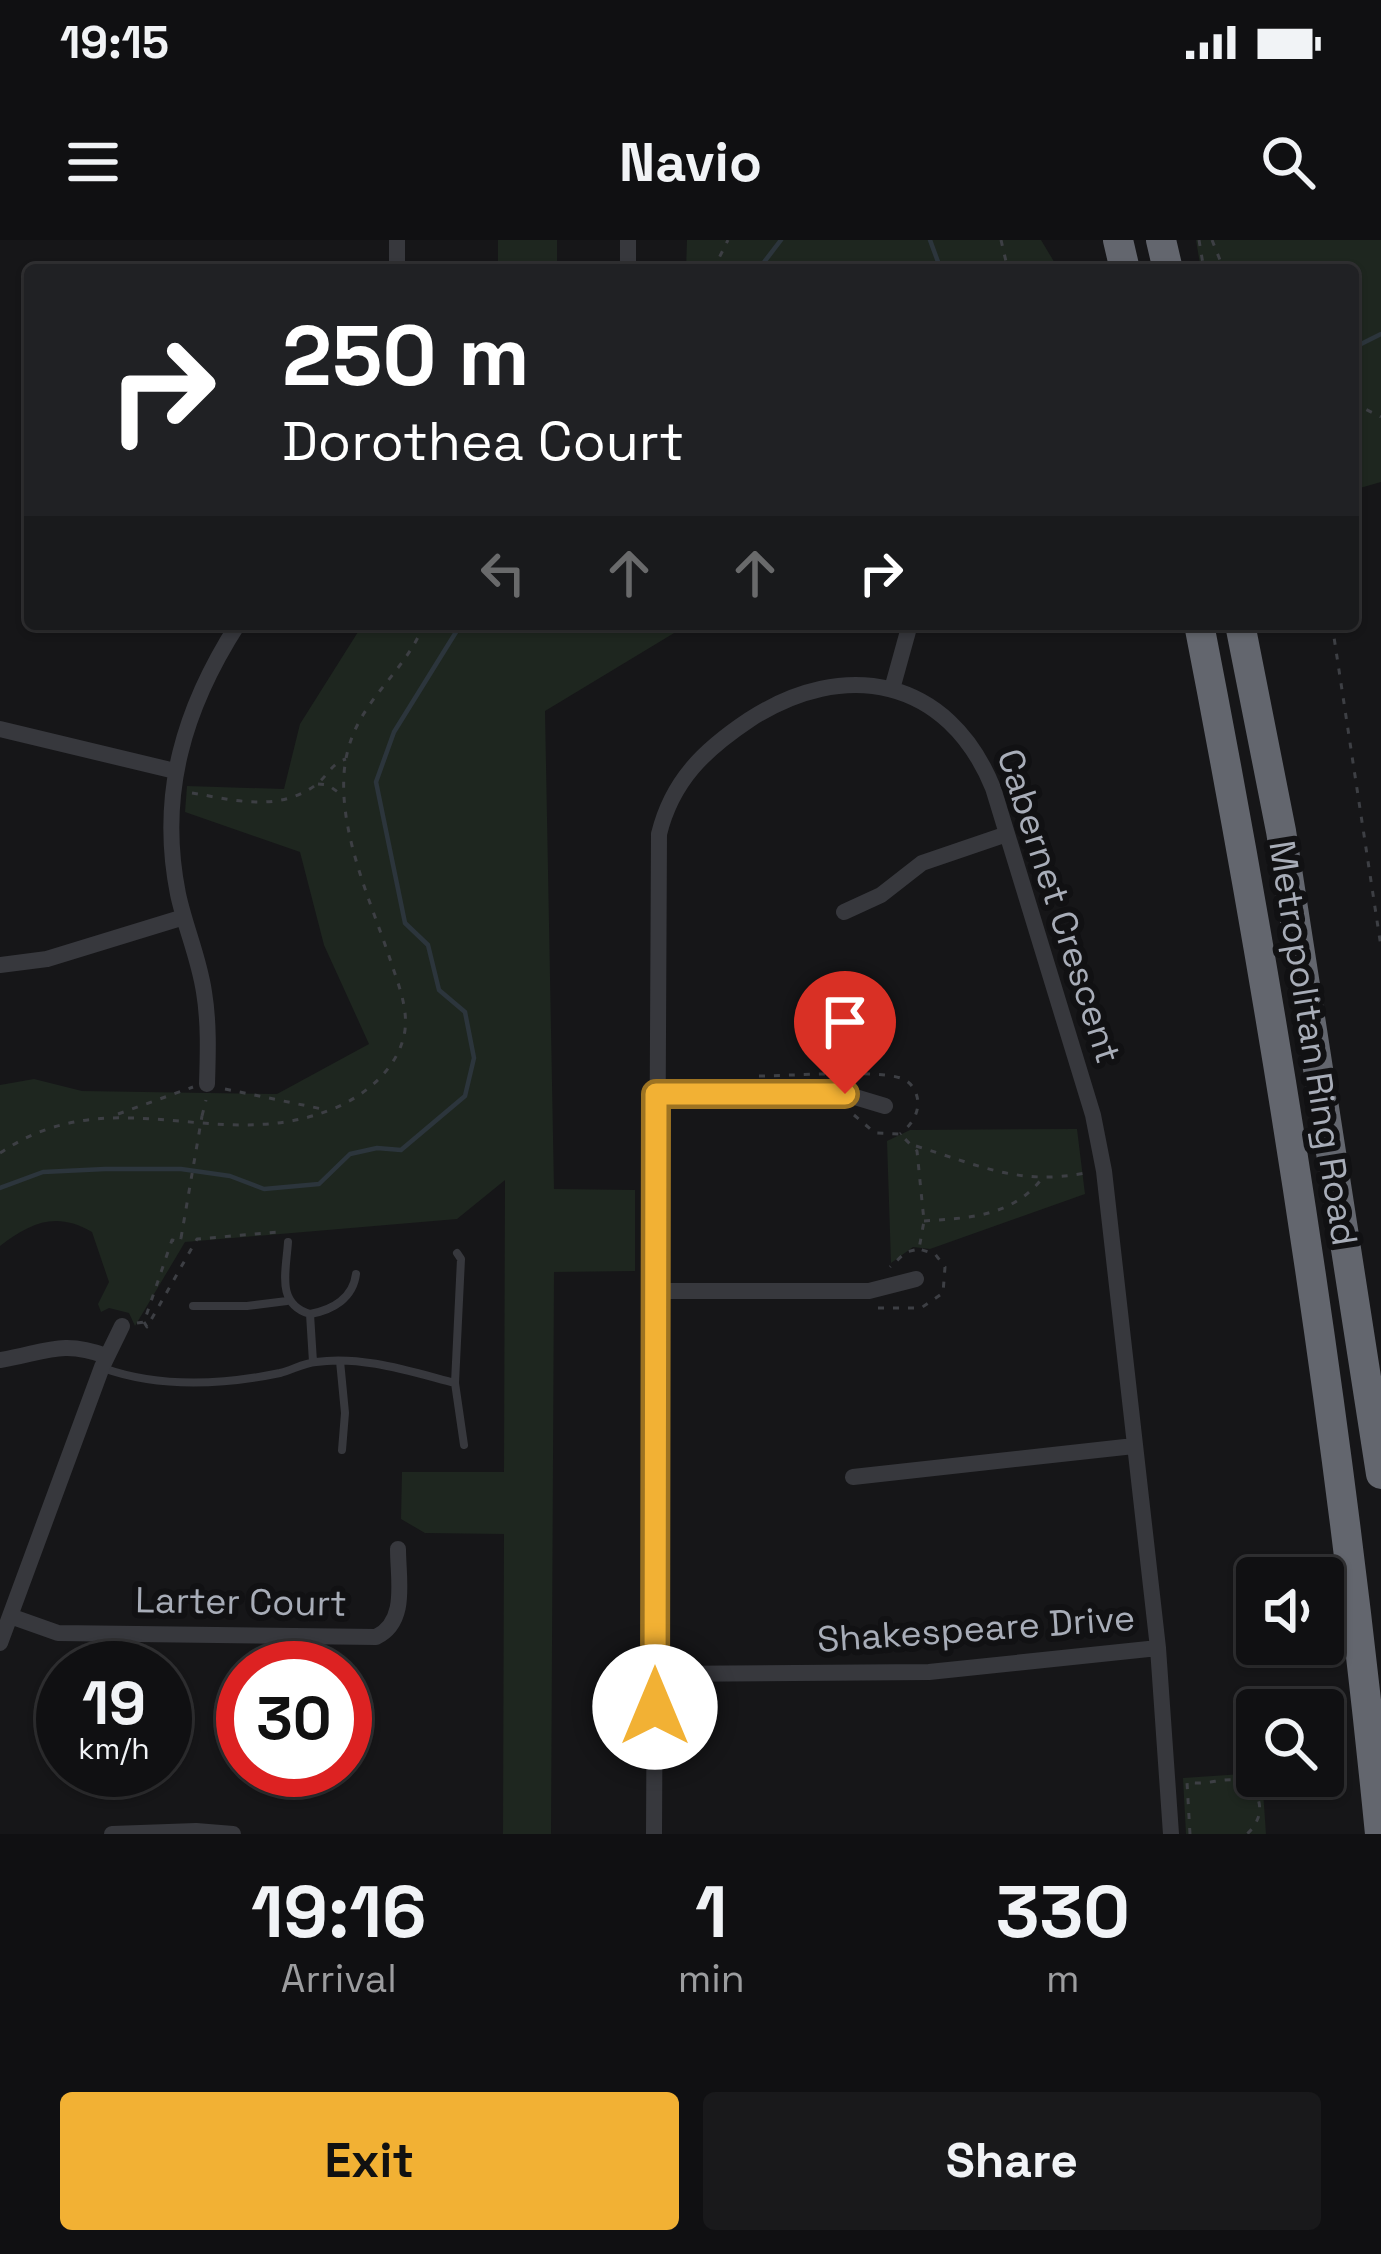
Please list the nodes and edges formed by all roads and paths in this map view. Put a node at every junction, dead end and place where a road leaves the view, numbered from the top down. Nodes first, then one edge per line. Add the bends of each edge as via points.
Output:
1 (235, 630) edge
2 (420, 630) edge
3 (908, 630) edge
4 (1200, 630) edge
5 (1241, 630) edge
6 (1333, 630) edge
7 (892, 689) junction
8 (0, 729) edge
9 (346, 759) junction
10 (173, 780) junction
11 (316, 784) junction
12 (344, 796) junction
13 (1007, 834) junction
14 (844, 912) dead end
15 (184, 917) junction
16 (1381, 947) edge
17 (0, 965) edge
18 (744, 1076) dead end
19 (207, 1088) junction
20 (656, 1094) junction
21 (885, 1106) dead end
22 (329, 1111) junction
23 (846, 1111) dead end
24 (114, 1116) junction
25 (900, 1134) junction
26 (914, 1146) junction
27 (0, 1153) edge
28 (1085, 1173) dead end
29 (1041, 1180) junction
30 (924, 1221) junction
31 (288, 1242) joint
32 (919, 1249) junction
33 (458, 1252) dead end
34 (881, 1271) dead end
35 (356, 1274) dead end
36 (916, 1279) dead end
37 (656, 1291) junction
38 (287, 1301) junction
39 (193, 1306) dead end
40 (875, 1308) dead end
41 (310, 1314) junction
42 (144, 1322) junction
43 (122, 1326) joint
44 (0, 1360) edge
45 (340, 1361) junction
46 (104, 1362) junction
47 (313, 1362) junction
48 (455, 1383) junction
49 (464, 1445) dead end
50 (1134, 1446) junction
51 (342, 1450) dead end
52 (1381, 1474) edge
53 (853, 1477) dead end
54 (398, 1549) dead end
55 (10, 1616) junction
56 (0, 1643) edge
57 (1157, 1648) junction
58 (655, 1675) junction
59 (112, 1834) edge
60 (233, 1834) edge
61 (654, 1834) edge
62 (1172, 1834) edge
63 (1190, 1834) edge
64 (1247, 1834) edge
65 (1379, 1834) edge

1 - 10 street via 196,700
2 - 9 path via 356,724
3 - 7 street
4 - 65 highway, Metropolitan Ring Road via 1316,1306
5 - 52 highway, Metropolitan Ring Road via 1281,830
6 - 16 path
7 - 13 street, Cabernet Crescent via 942,714 973,746
7 - 20 street, Cabernet Crescent via 841,683 797,693 731,731 680,780 657,855
8 - 10 street
9 - 11 path
9 - 12 path
10 - 11 path via 242,802 271,802
10 - 15 street via 172,859
11 - 12 path
12 - 22 path via 405,1030 390,1068
13 - 14 street via 922,863
13 - 50 street, Cabernet Crescent via 1094,1115
15 - 17 street via 47,959
15 - 19 street via 204,990
18 - 25 path via 897,1076 912,1085 918,1103
19 - 22 path
19 - 24 path
19 - 42 path, bridge via 180,1242 172,1240
20 - 21 street via 845,1094
20 - 37 street, Cabernet Crescent
22 - 24 path via 270,1125
23 - 25 path via 875,1132
24 - 27 path via 46,1126
25 - 26 path
26 - 29 path
26 - 30 path
28 - 29 path
29 - 30 path via 987,1215
30 - 32 path
31 - 38 lane
31 - 42 path via 283,1232 197,1239
32 - 34 path
32 - 40 path via 945,1267 943,1293 922,1308
33 - 48 lane
35 - 41 lane via 348,1296
36 - 37 street via 869,1291
37 - 58 street, Cabernet Crescent
38 - 39 lane
38 - 41 lane
41 - 47 lane
42 - 43 path
43 - 46 street
44 - 46 street via 57,1346 82,1347
45 - 47 lane
45 - 48 lane
45 - 51 lane
46 - 47 lane via 152,1382 279,1373
46 - 55 street
48 - 49 lane
50 - 53 street
50 - 57 street, Cabernet Crescent
54 - 55 street, Larter Court via 398,1610 376,1637 58,1633
55 - 56 street
57 - 58 street, Shakespeare Drive via 929,1672
57 - 62 street, Cabernet Crescent
58 - 61 street, Cabernet Crescent
59 - 60 street
63 - 64 path via 1186,1782 1231,1778 1250,1784 1260,1804

